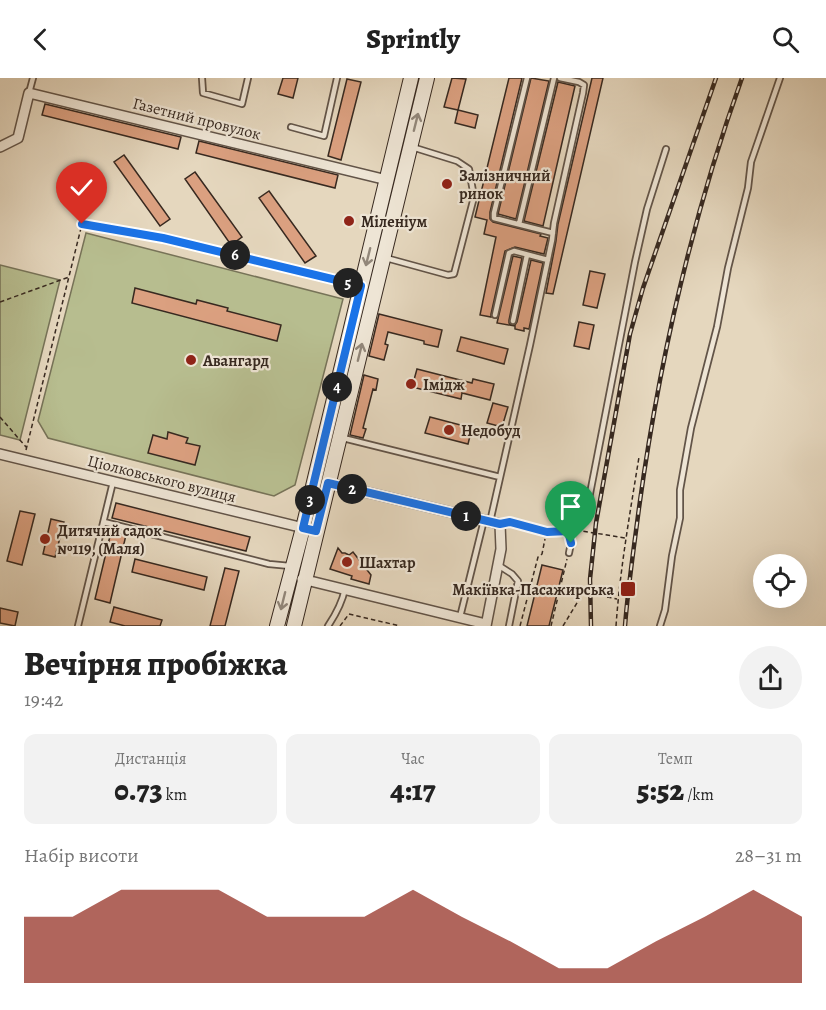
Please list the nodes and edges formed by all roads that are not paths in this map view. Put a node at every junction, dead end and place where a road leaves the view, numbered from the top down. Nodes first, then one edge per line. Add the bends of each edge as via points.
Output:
1 (33, 78) edge
2 (202, 78) edge
3 (248, 78) edge
4 (337, 78) edge
5 (411, 78) edge
6 (427, 78) edge
7 (527, 78) edge
8 (554, 78) edge
9 (560, 78) edge
10 (780, 78) edge
11 (29, 93) junction
12 (291, 127) dead end
13 (410, 146) junction
14 (0, 147) edge
15 (666, 149) dead end
16 (387, 180) junction
17 (519, 224) junction
18 (552, 233) junction
19 (528, 255) junction
20 (383, 258) junction
21 (548, 260) junction
22 (495, 315) dead end
23 (513, 321) dead end
24 (339, 437) junction
25 (0, 454) edge
26 (500, 477) junction
27 (113, 482) junction
28 (328, 483) junction
29 (487, 521) junction
30 (104, 522) junction
31 (500, 524) junction
32 (310, 529) junction
33 (568, 531) junction
34 (569, 552) road end
35 (498, 564) junction
36 (291, 571) junction
37 (305, 580) junction
38 (345, 589) junction
39 (460, 617) junction
40 (486, 625) edge
41 (78, 626) edge
42 (277, 626) edge
43 (294, 626) edge
44 (328, 626) edge
45 (509, 626) edge
46 (660, 626) edge

1 - 11 lane
2 - 3 lane via 203,93 242,104
4 - 12 lane via 324,136
5 - 16 main road
13 -> 6 main road
7 - 17 lane via 494,213 494,218
8 - 17 lane
9 - 18 lane via 584,85
10 - 46 lane via 751,162 717,327 691,428 680,490 680,518
11 - 14 street via 18,138
11 - 16 street, Газетний провулок
13 - 20 main road
13 - 20 lane via 466,166 474,197 454,274
15 - 33 lane via 646,209 587,509
16 -> 32 main road
17 - 18 lane
18 - 21 lane
19 - 21 lane
19 - 22 lane via 508,253
19 - 23 lane
24 -> 20 main road
21 - 26 lane
24 - 26 lane
24 - 28 main road
25 - 27 street, Ціолковського вулиця
26 - 29 lane
27 - 30 lane
27 - 32 street, Ціолковського вулиця
28 - 29 street
28 - 32 main road
29 - 31 street
29 - 39 lane
30 - 36 lane
30 - 41 lane
31 - 33 lane via 510,522 547,532
31 - 35 street
32 - 36 main road
32 - 37 main road
33 - 34 lane
35 - 40 street
35 - 45 lane via 519,581
36 - 37 street
36 -> 42 main road
37 - 38 street
37 - 43 main road
38 - 39 street
38 - 44 lane via 343,601
39 - 40 street

